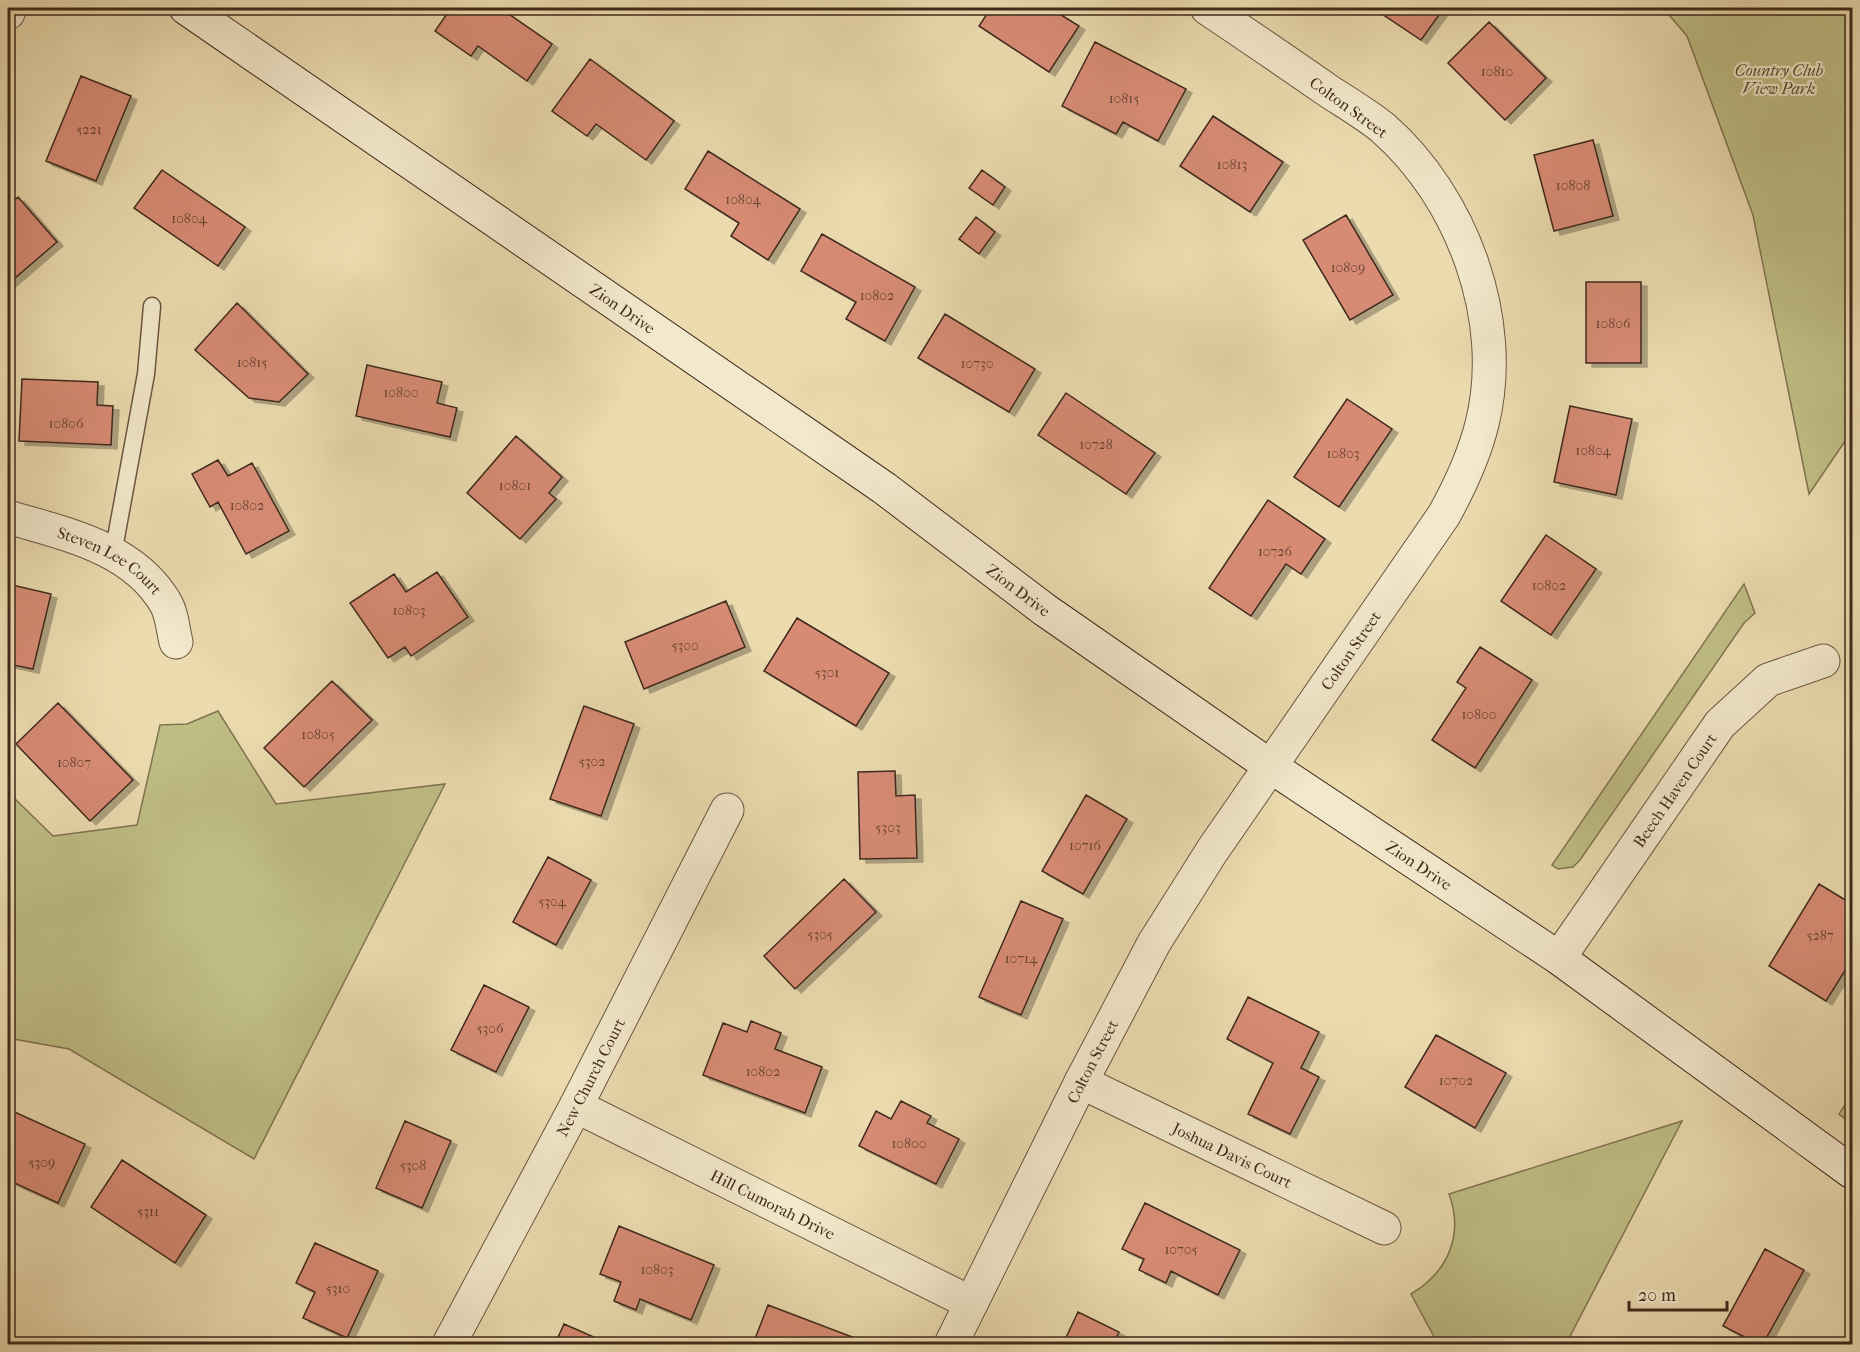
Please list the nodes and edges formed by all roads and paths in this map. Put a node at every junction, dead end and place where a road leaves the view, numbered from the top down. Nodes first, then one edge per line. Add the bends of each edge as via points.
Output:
1 (10, 8) edge
2 (186, 8) edge
3 (1207, 8) edge
4 (8, 13) edge
5 (152, 306) dead end
6 (8, 517) edge
7 (113, 554) junction
8 (176, 642) dead end
9 (1823, 661) dead end
10 (1270, 766) junction
11 (727, 810) dead end
12 (1559, 958) junction
13 (1081, 1082) junction
14 (576, 1106) junction
15 (1852, 1172) edge
16 (1384, 1228) dead end
17 (970, 1303) junction
18 (449, 1344) edge
19 (951, 1344) edge

1 - 4 street
2 - 10 street, Zion Drive via 874,481 1045,610
3 - 10 street, Colton Street via 1382,128 1417,163 1452,213 1473,263 1488,337 1486,404 1464,479 1444,515
5 - 7 lane via 146,375
6 - 7 street, Steven Lee Court via 78,538
7 - 8 street, Steven Lee Court via 130,562 166,603
9 - 12 street, Beech Haven Court via 1768,680 1720,724
10 - 12 street, Zion Drive
10 - 13 street, Colton Street via 1154,943
11 - 14 street, New Church Court
12 - 15 street, Zion Drive
13 - 16 street, Joshua Davis Court
13 - 17 street, Colton Street
14 - 17 street, Hill Cumorah Drive
14 - 18 street, New Church Court
17 - 19 street, Colton Street

